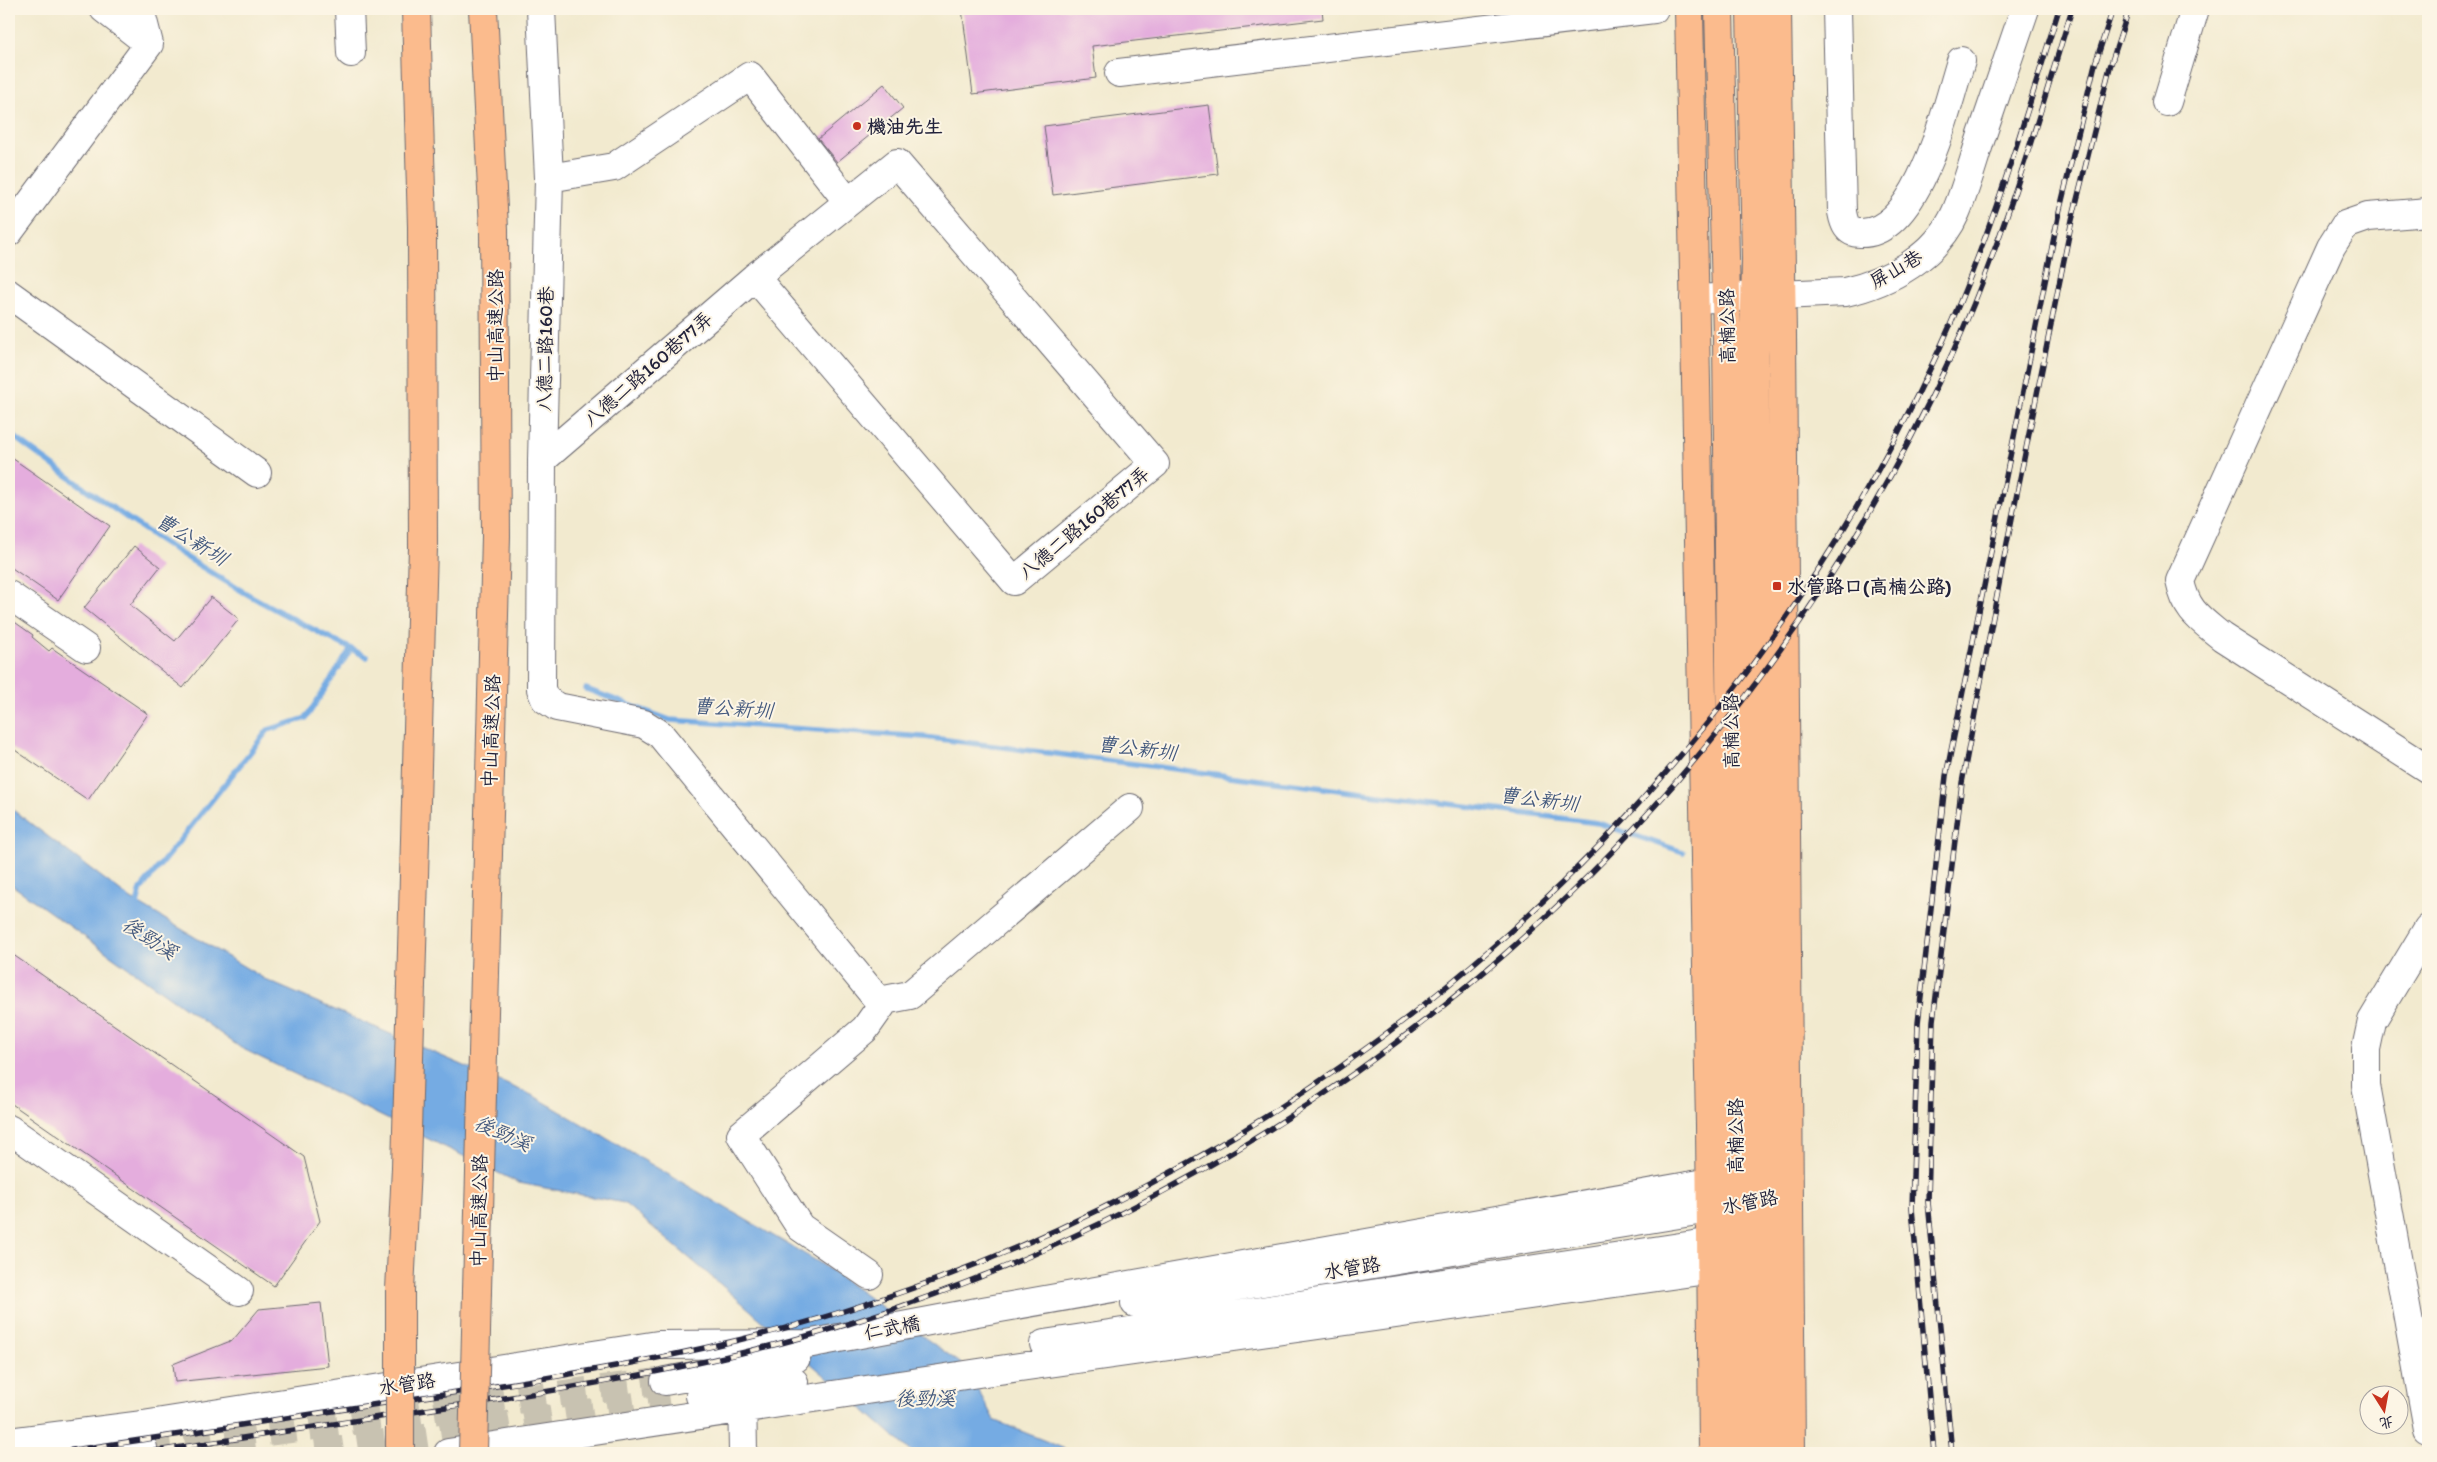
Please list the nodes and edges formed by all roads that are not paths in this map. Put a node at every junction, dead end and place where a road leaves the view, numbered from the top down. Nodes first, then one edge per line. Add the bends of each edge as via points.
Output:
1 (104, 9) edge
2 (140, 9) edge
3 (349, 9) edge
4 (416, 9) edge
5 (483, 9) edge
6 (541, 9) edge
7 (1654, 9) edge
8 (1689, 9) edge
9 (1718, 9) edge
10 (1751, 9) edge
11 (1777, 9) edge
12 (1838, 9) edge
13 (2025, 9) edge
14 (2195, 9) edge
15 (149, 44) junction
16 (351, 53) dead end
17 (1961, 61) dead end
18 (1119, 73) dead end
19 (2168, 102) dead end
20 (549, 178) junction
21 (848, 202) junction
22 (2428, 212) edge
23 (9, 232) edge
24 (755, 277) junction
25 (9, 294) edge
26 (1768, 297) junction
27 (1726, 298) junction
28 (1694, 299) junction
29 (542, 460) junction
30 (257, 473) dead end
31 (9, 595) edge
32 (86, 648) dead end
33 (2428, 769) edge
34 (1130, 808) dead end
35 (2428, 928) edge
36 (880, 1002) junction
37 (9, 1129) edge
38 (1762, 1171) junction
39 (1723, 1179) junction
40 (1775, 1198) junction
41 (1723, 1207) junction
42 (1775, 1232) junction
43 (1723, 1240) junction
44 (1763, 1262) junction
45 (1723, 1267) junction
46 (869, 1275) dead end
47 (239, 1291) dead end
48 (985, 1341) junction
49 (817, 1369) junction
50 (741, 1388) junction
51 (667, 1391) tunnel mouth
52 (2428, 1429) edge
53 (9, 1442) edge
54 (143, 1448) dead end
55 (107, 1453) edge
56 (400, 1453) edge
57 (448, 1453) edge
58 (473, 1453) edge
59 (743, 1453) edge
60 (1714, 1453) edge
61 (1740, 1453) edge
62 (1765, 1453) edge
63 (1791, 1453) edge

1 - 15 street
2 - 15 street
3 - 16 street
4 - 56 main road, bridge via 422,227 422,547 400,1290
5 - 58 main road, 中山高速公路, bridge via 494,229 496,536
6 - 20 street, 八德二路160巷
7 - 18 street
8 - 28 main road, 高楠公路
9 - 27 main road, 高楠公路
10 - 26 main road, 高楠公路
11 - 26 main road, 高楠公路
12 - 17 street via 1842,212 1848,230 1854,233 1885,227 1916,192
13 - 26 street, 屏山巷 via 1956,213 1929,250 1909,266 1866,287 1829,294
14 - 19 street
15 - 23 street
20 - 21 street via 614,167 750,76
20 - 29 street, 八德二路160巷
21 - 24 street, 八德二路160巷77弄
21 - 24 street, 八德二路160巷77弄 via 897,163 1155,464 1014,581
22 - 33 street via 2368,217 2345,225 2331,247 2180,581 2184,600 2198,617 2222,636
24 - 29 street, 八德二路160巷77弄
25 - 30 street
26 - 27 street, 屏山巷
26 - 38 main road, 高楠公路 via 1754,375
26 - 40 main road, 高楠公路
27 - 28 street, 屏山巷
27 - 39 main road, 高楠公路
28 - 39 main road, 高楠公路
29 - 36 street, 八德二路160巷 via 541,689 545,699 557,707 644,724 660,734
31 - 32 street
34 - 36 street via 910,995
35 - 52 street via 2372,1021 2366,1049 2366,1085
36 - 46 street via 882,1005 865,1029 741,1135 800,1227
37 - 47 street
38 - 39 street, 水管路
38 - 40 street, 水管路
39 - 41 main road, 高楠公路
39 - 48 street, 水管路
40 - 41 street, 水管路
40 - 42 main road, 高楠公路
41 - 43 main road, 高楠公路
41 - 48 street, 水管路
42 - 43 street, 水管路
42 - 44 main road, 高楠公路
42 - 63 main road, 高楠公路
43 - 45 main road, 高楠公路
43 - 48 street, 水管路
44 - 45 street
44 - 62 main road, 高楠公路
45 - 48 street
45 - 60 main road, 高楠公路
45 - 61 main road, 高楠公路
48 - 49 street, 仁武橋
48 - 49 street
49 - 50 street
49 - 50 street
49 - 53 street, 水管路 via 658,1345 143,1425
50 - 51 street
50 - 57 street
50 - 59 street
54 - 55 street

